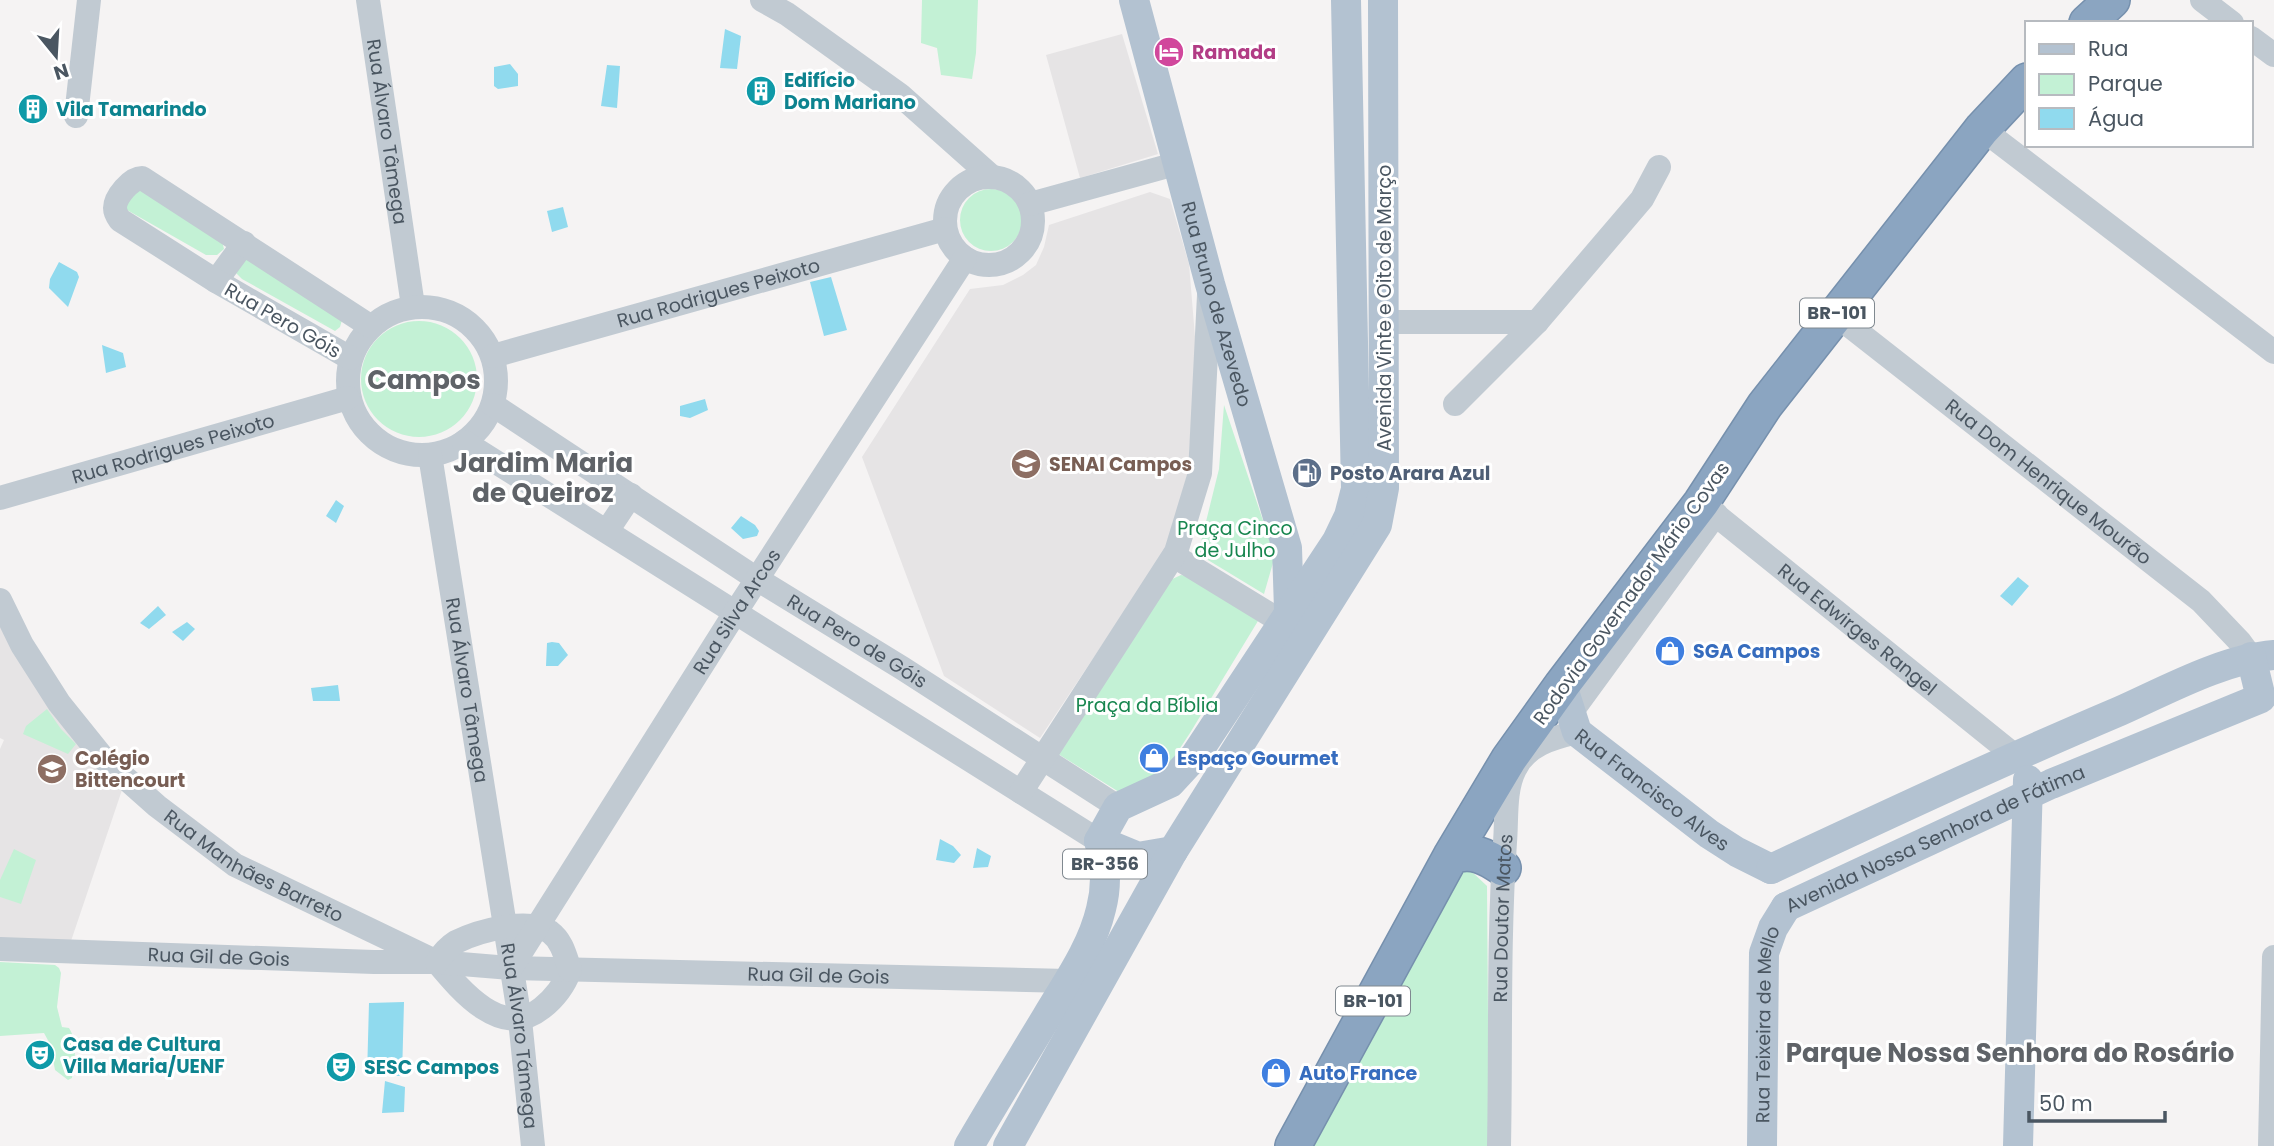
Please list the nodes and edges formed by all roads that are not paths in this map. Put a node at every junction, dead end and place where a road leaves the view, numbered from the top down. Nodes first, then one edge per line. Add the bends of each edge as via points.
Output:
1 (89, 0) edge
2 (368, 0) edge
3 (762, 0) edge
4 (1134, 0) edge
5 (1346, 0) edge
6 (1383, 0) edge
7 (2112, 0) edge
8 (2202, 0) edge
9 (2089, 21) edge
10 (2229, 21) edge
11 (2253, 39) edge
12 (2274, 55) edge
13 (2025, 83) edge
14 (76, 116) dead end
15 (1982, 129) junction
16 (1179, 163) junction
17 (1658, 167) dead end
18 (991, 176) junction
19 (1030, 204) junction
20 (945, 229) junction
21 (244, 243) junction
22 (965, 258) junction
23 (216, 281) junction
24 (1210, 284) junction
25 (413, 306) junction
26 (1836, 315) junction
27 (1537, 322) junction
28 (1385, 323) junction
29 (370, 327) junction
30 (2274, 352) edge
31 (493, 356) junction
32 (350, 358) junction
33 (348, 398) junction
34 (1455, 404) dead end
35 (493, 405) junction
36 (1354, 405) junction
37 (472, 447) junction
38 (430, 455) junction
39 (1384, 458) junction
40 (631, 495) junction
41 (0, 498) edge
42 (1708, 509) junction
43 (607, 531) junction
44 (1174, 556) junction
45 (757, 579) junction
46 (0, 600) edge
47 (735, 613) junction
48 (1286, 616) junction
49 (2262, 656) edge
50 (902, 668) junction
51 (2267, 697) edge
52 (881, 703) junction
53 (1570, 710) junction
54 (2023, 752) junction
55 (1042, 760) junction
56 (1021, 792) junction
57 (2026, 796) junction
58 (1118, 807) junction
59 (1099, 841) junction
60 (1174, 852) junction
61 (1451, 856) junction
62 (1503, 868) junction
63 (1771, 869) junction
64 (1786, 907) junction
65 (504, 926) junction
66 (536, 927) junction
67 (385, 936) junction
68 (0, 949) edge
69 (2274, 957) edge
70 (374, 962) junction
71 (438, 962) junction
72 (511, 968) junction
73 (570, 970) junction
74 (1068, 981) junction
75 (520, 1020) junction
76 (533, 1146) edge
77 (969, 1146) edge
78 (1007, 1146) edge
79 (1293, 1146) edge
80 (1499, 1146) edge
81 (1762, 1146) edge
82 (2018, 1146) edge
83 (2270, 1146) edge

1 - 14 street
2 - 25 street, Rua Álvaro Tâmega
3 - 18 street via 900,95
4 - 16 main road, Rua Bruno de Azevedo
5 - 36 main road, Avenida Vinte e Oito de Março
6 - 28 main road, Avenida Vinte e Oito de Março / BR-356
7 - 9 highway
8 - 10 street
11 - 12 street
13 - 15 highway, Rodovia Governador Mário Covas / BR-101
15 - 26 highway, Rodovia Governador Mário Covas / BR-101
15 - 30 street
16 - 19 street
16 - 24 main road, Rua Bruno de Azevedo
17 - 27 street via 1642,199
18 - 19 street via 1021,190
18 - 20 street via 971,180 955,192 946,209
19 - 22 street via 1034,222 1029,240 1017,255 1001,263 982,264
20 - 22 street
20 - 31 street, Rua Rodrigues Peixoto
21 - 23 street, Rua Pero Góis
21 - 23 street, Rua Pero Góis via 142,178 131,181 116,205 120,220
21 - 29 street, Rua Pero Góis
22 - 45 street, Rua Silva Arcos
23 - 32 street, Rua Pero Góis
24 - 44 street via 1200,473
24 - 48 main road, Rua Bruno de Azevedo via 1287,548
25 - 29 street via 390,313
25 - 31 street via 439,307 462,317 481,334
26 - 42 highway, Rodovia Governador Mário Covas / BR-101 via 1765,405
26 - 49 street, Rua Dom Henrique Mourão via 2202,601 2240,642
27 - 28 street
27 - 34 street
28 - 39 main road, Avenida Vinte e Oito de Março / BR-356
29 - 32 street
31 - 35 street via 497,381
32 - 33 street
33 - 38 street via 359,423 379,442 403,453
33 - 41 street, Rua Rodrigues Peixoto
35 - 37 street
35 - 40 street, Rua Pero de Góis
36 - 39 main road via 1366,402 1376,407
36 - 48 main road, Avenida Vinte e Oito de Março via 1354,502 1337,541
37 - 38 street
37 - 43 street, Rua Pero de Góis
38 - 65 street, Rua Álvaro Tâmega
39 - 60 main road, Avenida Vinte e Oito de Março / BR-356 via 1377,525
40 - 43 street
40 - 45 street, Rua Pero de Góis
42 - 53 highway, Rodovia Governador Mário Covas / BR-101
42 - 54 street, Rua Edwirges Rangel
43 - 47 street, Rua Pero de Góis
44 - 48 street
44 - 55 street
45 - 47 street, Rua Silva Arcos
45 - 50 street, Rua Pero de Góis
46 - 67 street, Rua Manhães Barreto via 59,703 104,759 235,865
47 - 52 street, Rua Pero de Góis
47 - 66 street, Rua Silva Arcos
48 - 58 main road, Avenida Vinte e Oito de Março via 1195,756 1170,783
49 - 51 main road, Avenida Nossa Senhora de Fátima
49 - 54 main road, Avenida Nossa Senhora de Fátima
50 - 52 street
50 - 55 street, Rua Pero de Góis
51 - 57 main road, Avenida Nossa Senhora de Fátima
52 - 56 street, Rua Pero de Góis
53 - 61 highway, Rodovia Governador Mário Covas / BR-101 via 1509,759
53 - 62 street, Rua Doutor Matos via 1550,739 1530,750 1516,768 1509,787
53 - 63 main road, Rua Francisco Alves via 1709,834
54 - 57 main road
54 - 63 main road, Avenida Nossa Senhora de Fátima
55 - 56 street
55 - 58 street, Rua Pero de Góis
56 - 59 street, Rua Pero de Góis
57 - 64 main road, Avenida Nossa Senhora de Fátima
57 - 82 main road
58 - 59 main road, BR-356
59 - 60 main road via 1138,857
59 - 74 main road, BR-356 via 1105,862 1101,910
60 - 78 main road, BR-356
61 - 62 highway via 1480,854
61 - 79 highway, Rodovia Governador Mário Covas / BR-101
62 - 80 street, Rua Doutor Matos
63 - 64 main road, Avenida Nossa Senhora de Fátima via 1778,897
64 - 81 main road, Rua Teixeira de Mello via 1764,953
65 - 66 street
65 - 71 street via 454,943
65 - 72 street, Rua Álvaro Támega
66 - 72 street, Rua Silva Arcos
66 - 73 street via 562,945
67 - 70 street
67 - 71 street, Rua Manhães Barreto
68 - 70 street, Rua Gil de Gois
69 - 83 street
70 - 71 street, Rua Gil de Gois
71 - 72 street, Rua Gil de Gois
71 - 75 street via 474,1001 505,1018
72 - 73 street, Rua Gil de Gois
72 - 75 street, Rua Álvaro Támega
73 - 74 street, Rua Gil de Gois
73 - 75 street via 555,999
74 - 77 main road, BR-356
75 - 76 street, Rua Álvaro Támega

